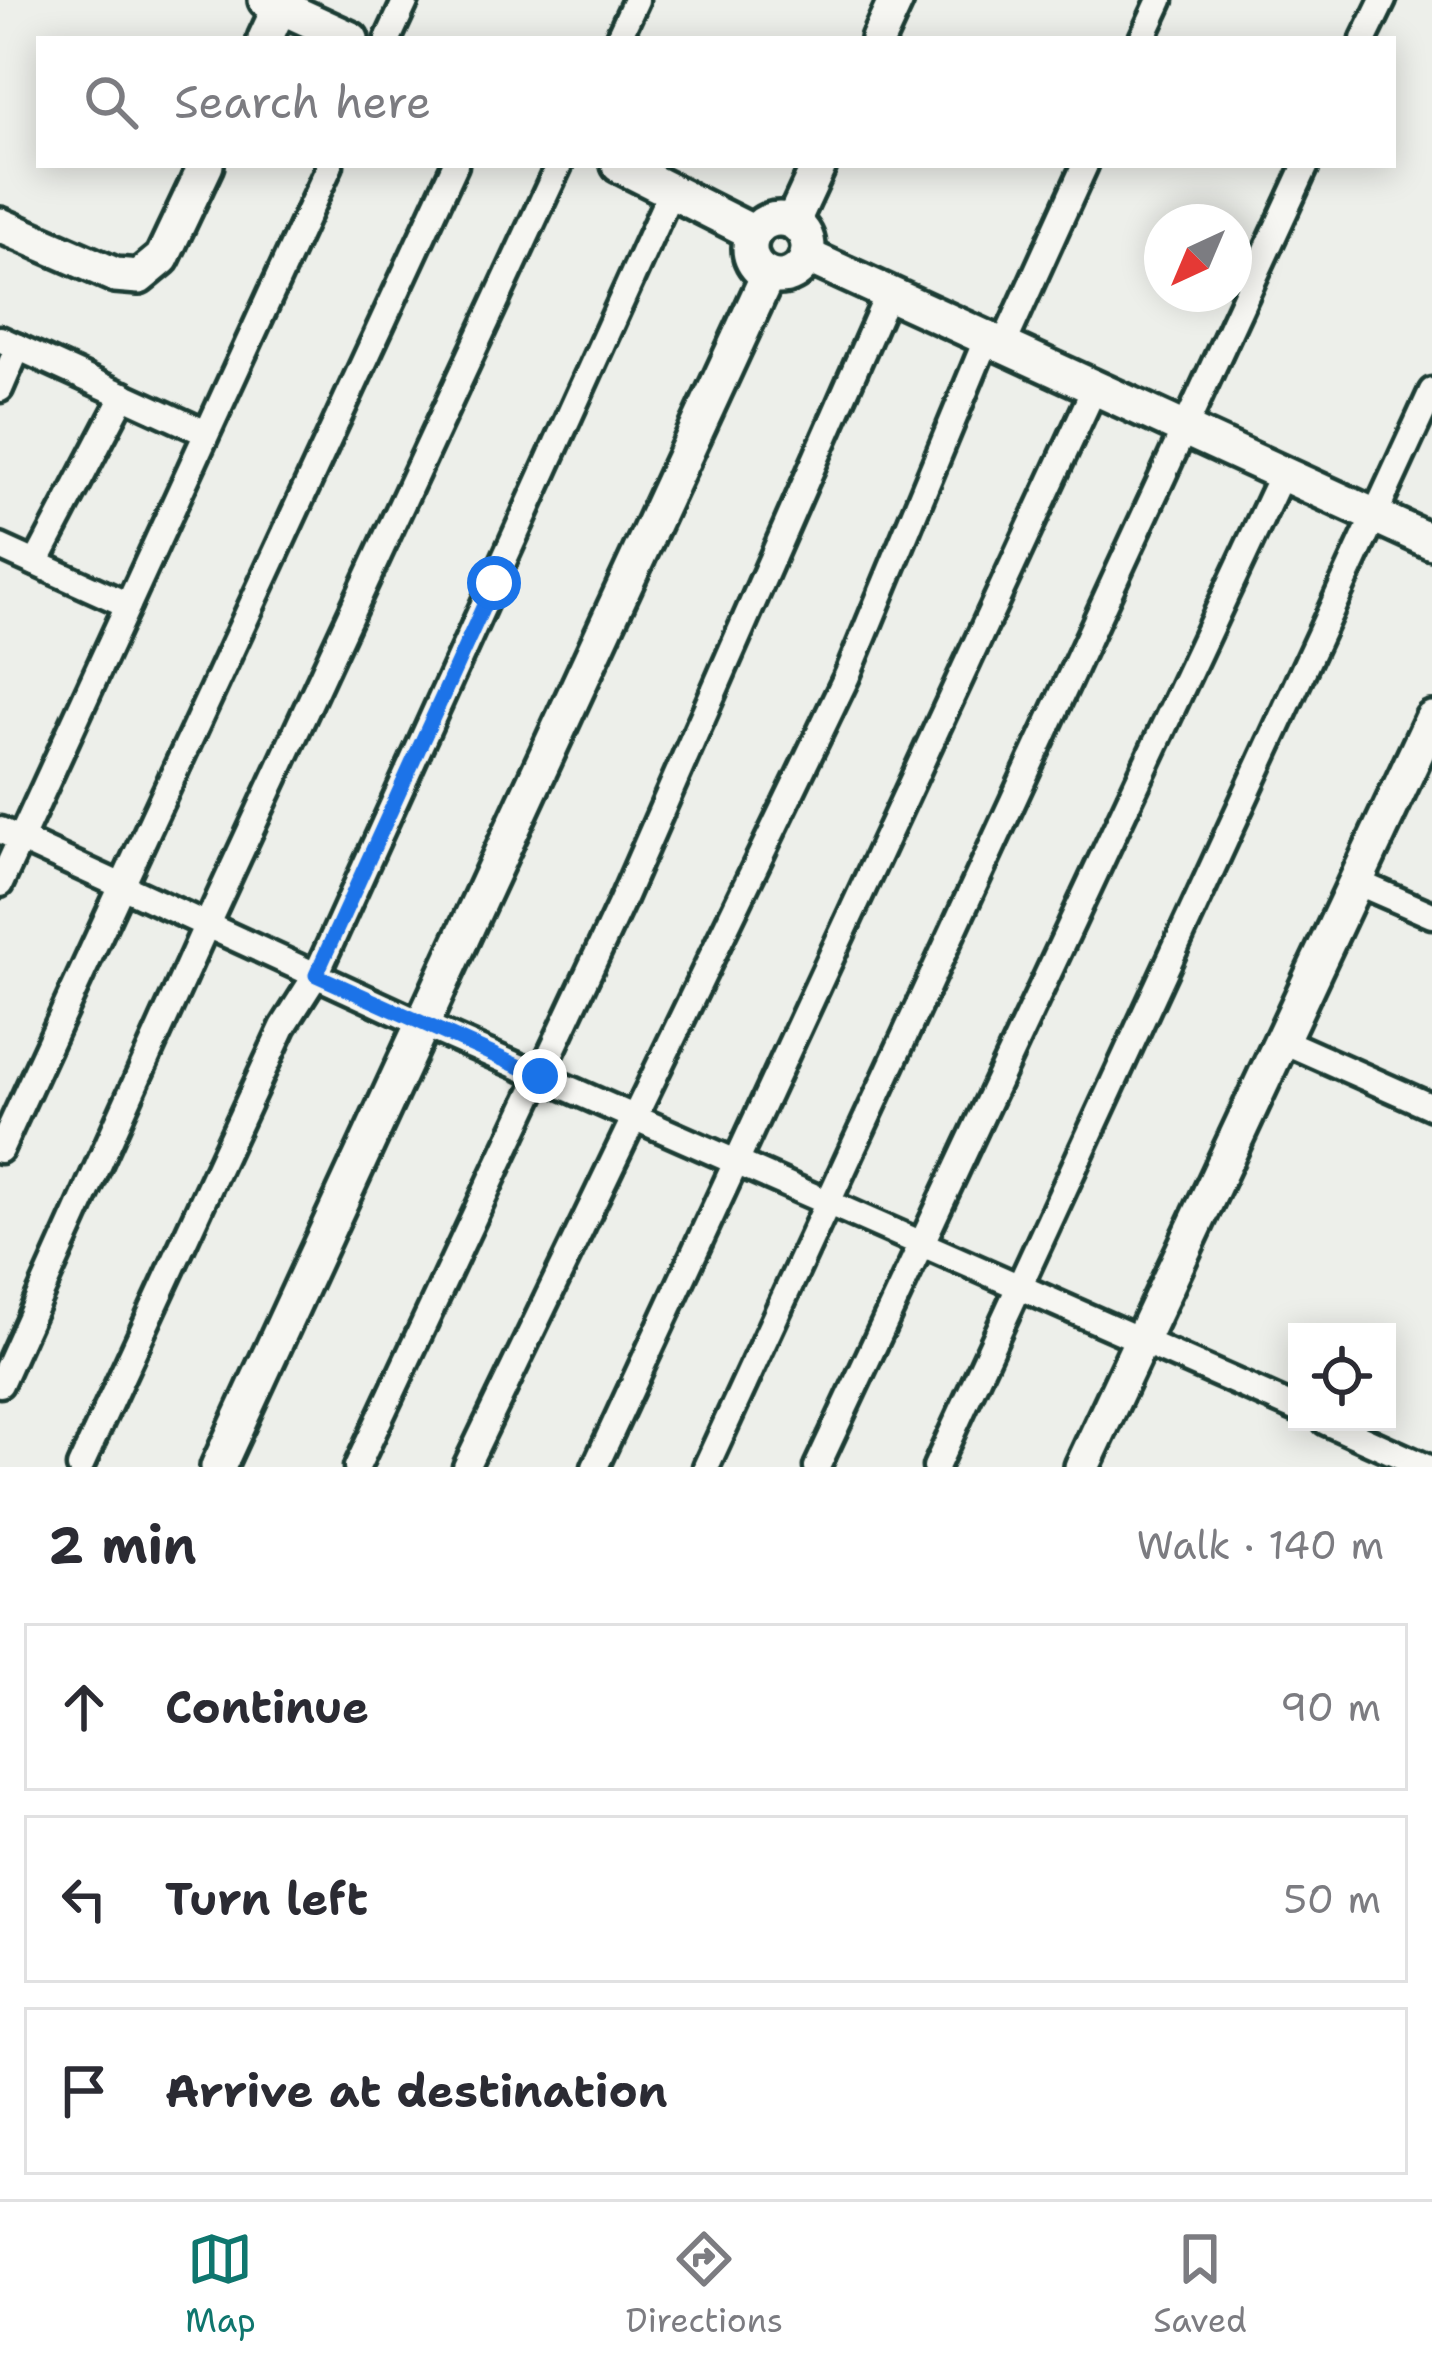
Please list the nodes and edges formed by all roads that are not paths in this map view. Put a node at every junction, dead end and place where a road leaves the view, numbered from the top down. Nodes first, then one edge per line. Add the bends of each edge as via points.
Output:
1 (406, 0) edge
2 (636, 0) edge
3 (896, 0) edge
4 (1160, 0) edge
5 (1383, 0) edge
6 (276, 2) edge
7 (266, 36) edge
8 (345, 36) edge
9 (389, 36) edge
10 (618, 36) edge
11 (879, 36) edge
12 (1143, 36) edge
13 (1365, 36) edge
14 (205, 168) edge
15 (329, 168) edge
16 (454, 168) edge
17 (558, 168) edge
18 (625, 168) edge
19 (818, 168) edge
20 (1083, 168) edge
21 (1305, 168) edge
22 (670, 191) junction
23 (793, 221) junction
24 (0, 225) edge
25 (754, 232) junction
26 (807, 256) junction
27 (768, 274) junction
28 (888, 294) junction
29 (9, 343) edge
30 (994, 344) junction
31 (0, 388) edge
32 (1094, 389) junction
33 (1432, 391) edge
34 (124, 395) junction
35 (1183, 429) junction
36 (206, 433) junction
37 (1282, 474) junction
38 (1375, 516) junction
39 (1432, 542) edge
40 (0, 547) edge
41 (36, 563) junction
42 (128, 605) junction
43 (1432, 719) edge
44 (10, 835) edge
45 (1354, 881) junction
46 (0, 884) edge
47 (121, 885) junction
48 (1432, 915) edge
49 (207, 924) junction
50 (316, 975) junction
51 (422, 1024) junction
52 (1281, 1040) junction
53 (540, 1076) junction
54 (1432, 1107) edge
55 (635, 1117) junction
56 (0, 1150) edge
57 (734, 1161) junction
58 (828, 1202) junction
59 (922, 1243) junction
60 (1019, 1286) junction
61 (1139, 1338) junction
62 (0, 1384) edge
63 (1288, 1405) edge
64 (1346, 1431) edge
65 (80, 1467) edge
66 (218, 1467) edge
67 (356, 1467) edge
68 (466, 1467) edge
69 (595, 1467) edge
70 (706, 1467) edge
71 (817, 1467) edge
72 (936, 1467) edge
73 (1082, 1467) edge
74 (1426, 1467) edge

1 - 9 street
2 - 10 street
3 - 11 street
4 - 12 street
5 - 13 street
6 - 7 street
6 - 8 street
14 - 24 street via 162,258 140,277 115,275
15 - 36 street
16 - 47 street
17 - 49 street
18 - 22 street
19 - 23 street
20 - 30 street
21 - 35 street
22 - 25 street
22 - 50 street
23 - 25 street via 776,219
23 - 26 street via 805,233
25 - 27 street via 751,256
26 - 27 street via 791,274
26 - 28 street
27 - 51 street
28 - 30 street
28 - 53 street
29 - 31 street
29 - 34 street
30 - 32 street
30 - 55 street via 847,676
32 - 35 street
32 - 57 street
33 - 38 street
34 - 36 street
34 - 41 street
35 - 37 street
35 - 58 street
36 - 42 street
37 - 38 street
37 - 59 street
38 - 39 street
38 - 60 street
40 - 41 street
41 - 42 street
42 - 44 street
43 - 45 street
44 - 46 street
44 - 47 street
45 - 48 street
45 - 52 street
47 - 49 street
47 - 56 street
49 - 50 street
49 - 62 street
50 - 51 street
50 - 65 street via 283,1028
51 - 53 street
51 - 66 street
52 - 54 street
52 - 61 street
53 - 55 street
53 - 67 street
55 - 57 street
55 - 68 street
57 - 58 street
57 - 69 street
58 - 59 street
58 - 70 street
59 - 60 street
59 - 71 street
60 - 61 street
60 - 72 street
61 - 63 street
61 - 73 street
64 - 74 street

